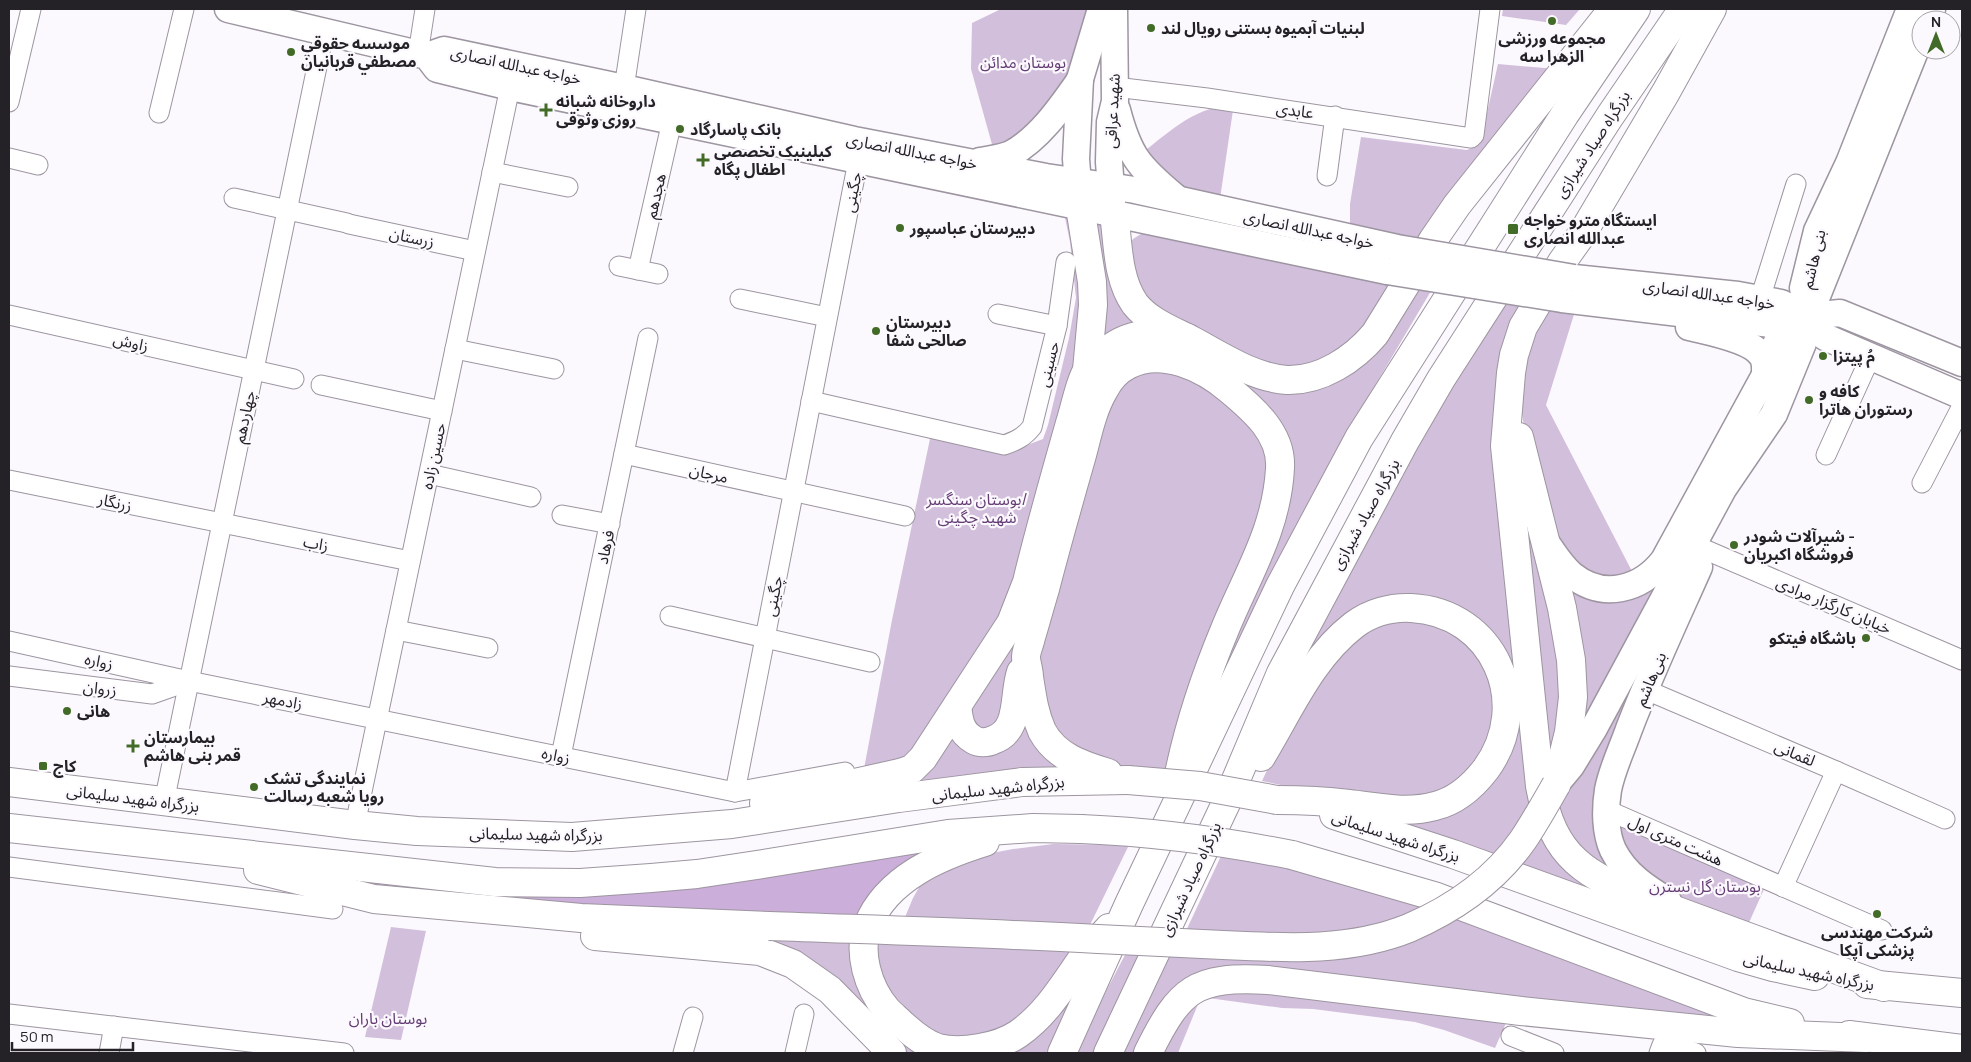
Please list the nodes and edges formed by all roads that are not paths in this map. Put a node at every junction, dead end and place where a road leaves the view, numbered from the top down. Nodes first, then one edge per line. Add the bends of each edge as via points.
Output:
1 (31, 9) edge
2 (184, 9) edge
3 (229, 9) edge
4 (425, 9) edge
5 (636, 9) edge
6 (1101, 9) edge
7 (1114, 9) edge
8 (1490, 9) edge
9 (1613, 9) edge
10 (1636, 9) edge
11 (1683, 9) edge
12 (1712, 9) edge
13 (1910, 9) edge
14 (324, 33) junction
15 (423, 55) junction
16 (1911, 60) edge
17 (626, 75) dead end
18 (1080, 79) junction
19 (510, 87) junction
20 (1115, 94) junction
21 (9, 102) edge
22 (158, 113) dead end
23 (1335, 116) junction
24 (672, 122) junction
25 (9, 158) edge
26 (858, 161) junction
27 (973, 163) junction
28 (38, 165) dead end
29 (492, 172) junction
30 (1328, 176) dead end
31 (1796, 184) dead end
32 (568, 187) dead end
33 (1079, 194) junction
34 (234, 198) dead end
35 (1112, 199) junction
36 (1180, 201) junction
37 (287, 210) junction
38 (476, 251) junction
39 (1392, 260) junction
40 (1066, 262) dead end
41 (619, 266) dead end
42 (638, 270) junction
43 (658, 274) dead end
44 (1568, 288) junction
45 (1760, 299) junction
46 (740, 300) dead end
47 (1619, 306) junction
48 (998, 314) dead end
49 (9, 315) edge
50 (1809, 316) junction
51 (828, 317) junction
52 (1057, 326) junction
53 (648, 338) dead end
54 (1187, 338) junction
55 (455, 349) junction
56 (1870, 358) junction
57 (1962, 364) edge
58 (554, 368) dead end
59 (254, 370) junction
60 (1087, 370) junction
61 (1765, 375) junction
62 (294, 379) dead end
63 (321, 385) dead end
64 (1962, 396) edge
65 (1510, 399) junction
66 (811, 400) junction
67 (1962, 406) edge
68 (442, 411) junction
69 (1774, 414) junction
70 (624, 454) junction
71 (1826, 455) dead end
72 (429, 474) junction
73 (9, 480) edge
74 (1922, 483) dead end
75 (793, 491) junction
76 (531, 497) dead end
77 (562, 515) dead end
78 (905, 516) dead end
79 (222, 524) junction
80 (610, 524) junction
81 (1545, 541) junction
82 (1706, 550) junction
83 (410, 561) junction
84 (670, 616) dead end
85 (396, 630) junction
86 (765, 638) junction
87 (9, 641) edge
88 (488, 648) dead end
89 (1026, 656) junction
90 (1962, 660) edge
91 (870, 662) dead end
92 (9, 676) edge
93 (189, 681) junction
94 (1644, 689) junction
95 (958, 706) junction
96 (377, 719) junction
97 (561, 756) junction
98 (1836, 770) junction
99 (851, 771) dead end
100 (1128, 780) junction
101 (9, 782) edge
102 (1556, 785) junction
103 (735, 792) junction
104 (1277, 800) junction
105 (1227, 801) junction
106 (164, 802) junction
107 (1607, 810) junction
108 (1945, 819) dead end
109 (1169, 820) junction
110 (355, 825) junction
111 (9, 828) edge
112 (1033, 828) junction
113 (658, 831) junction
114 (160, 845) junction
115 (9, 867) edge
116 (1783, 887) junction
117 (422, 903) junction
118 (1129, 904) junction
119 (333, 909) dead end
120 (1700, 919) junction
121 (1882, 930) dead end
122 (1884, 987) junction
123 (1962, 993) edge
124 (1521, 1011) junction
125 (9, 1014) edge
126 (804, 1014) dead end
127 (693, 1017) dead end
128 (114, 1026) junction
129 (1866, 1038) junction
130 (1508, 1045) edge
131 (227, 1046) edge
132 (1962, 1049) edge
133 (109, 1053) edge
134 (344, 1053) edge
135 (683, 1053) edge
136 (795, 1053) edge
137 (892, 1053) edge
138 (1062, 1053) edge
139 (1108, 1053) edge
140 (1148, 1053) edge
141 (1554, 1053) edge
142 (1659, 1053) edge
143 (1696, 1053) edge

1 - 21 street
2 - 22 street
3 - 14 main road, خواجه عبدالله انصاری
4 - 15 street
5 - 17 street
6 - 18 main road, شهید عراقی
7 - 20 main road, شهید عراقی
8 - 23 street, عابدی via 1474,135 1471,138
9 - 54 highway via 1457,205 1375,334 1348,360 1307,378 1287,380 1265,376
10 - 109 highway via 1565,114 1359,438 1280,586
11 - 105 highway, بزرگراه صیاد شیرازی via 1604,124 1441,379 1319,599 1281,674
12 - 65 highway via 1587,226 1522,327 1514,355
13 - 50 main road, بنی هاشم via 1849,163 1817,231 1803,288
14 - 15 main road, خواجه عبدالله انصاری
14 - 37 street, چهاردهم
15 - 19 main road, خواجه عبدالله انصاری via 437,68
15 - 27 main road, خواجه عبدالله انصاری via 444,50
16 - 50 main road, بنی هاشم
18 - 27 main road via 1060,108 1026,142 1010,154
18 - 33 main road, شهید عراقی via 1076,159
19 - 24 main road, خواجه عبدالله انصاری
19 - 29 street, حسین زاده
20 - 23 street, عابدی via 1207,98
20 - 35 main road, شهید عراقی via 1110,122
20 - 36 main road via 1124,135 1138,163
23 - 30 street
24 - 26 main road, خواجه عبدالله انصاری
24 - 42 street, هجدهم
25 - 28 street
26 - 33 main road, خواجه عبدالله انصاری
26 - 51 street, چگینی
27 - 33 main road, خواجه عبدالله انصاری
29 - 32 street
29 - 38 street, حسین زاده
31 - 45 street
33 - 35 main road, خواجه عبدالله انصاری
33 - 60 highway via 1092,282 1092,328
34 - 37 street, زرستان
35 - 36 main road, خواجه عبدالله انصاری
35 - 39 main road, خواجه عبدالله انصاری
35 - 54 highway via 1122,274 1135,304 1150,317
36 - 39 main road, خواجه عبدالله انصاری
37 - 38 street, زرستان
37 - 59 street, چهاردهم
38 - 55 street, حسین زاده
39 - 44 main road, خواجه عبدالله انصاری, bridge
40 - 52 street
41 - 42 street
42 - 43 street
44 - 45 main road, خواجه عبدالله انصاری via 1688,289
44 - 47 main road, خواجه عبدالله انصاری
45 - 50 main road, خواجه عبدالله انصاری via 1781,303
46 - 51 street
47 - 50 main road, خواجه عبدالله انصاری via 1771,324
47 - 61 main road via 1746,343 1764,358
48 - 52 street, حسینی
49 - 59 street, زاوش
50 - 56 main road via 1825,337
50 - 57 main road via 1840,313
50 - 61 main road via 1778,339
50 - 69 main road via 1803,343
51 - 66 street, چگینی
52 - 66 street, حسینی via 1032,427 1025,436 1004,446
53 - 70 street, فرهاد
54 - 60 highway via 1145,333 1106,351
55 - 58 street
55 - 68 street, حسین زاده
56 - 64 main road
56 - 71 street
59 - 62 street, زاوش
59 - 79 street, چهاردهم
60 - 95 highway via 1018,607
61 - 81 main road via 1664,560 1650,576 1615,589 1585,584 1570,574
63 - 68 street
65 - 81 highway
65 - 120 highway via 1505,446 1531,715 1544,810 1559,842 1582,868 1618,888
66 - 75 street, چگینی
67 - 74 street
68 - 72 street, حسین زاده
69 - 82 main road, بنی‌هاشم
69 - 102 main road via 1723,489 1593,730
70 - 75 street, مرجان
70 - 80 street, فرهاد
72 - 76 street
72 - 83 street, حسین زاده
73 - 79 street, زرنگار
75 - 78 street, مرجان
75 - 86 street, چگینی
77 - 80 street
79 - 83 street, زاب
79 - 93 street, چهاردهم
80 - 97 street, فرهاد
81 - 102 highway via 1568,633 1571,660 1570,732
82 - 90 street, خیابان کارگزار مرادی
82 - 94 main road, بنی‌هاشم
83 - 85 street, حسین زاده
84 - 86 street
85 - 88 street
85 - 96 street, حسین زاده
86 - 91 street
86 - 103 street, چگینی
87 - 93 street, زواره
89 - 95 highway via 1017,684 1013,721 1004,734 988,742 976,742 960,727
89 - 100 highway via 1033,703 1050,743 1075,762
89 - 109 highway via 1096,406 1114,376 1127,365 1166,358 1200,370 1226,387 1256,414 1274,438 1280,464 1279,493 1267,537 1224,630 1189,730
92 - 93 street, زروان via 152,694
93 - 96 street, زادمهر
93 - 106 street, چهاردهم
94 - 98 street, لقمانی
94 - 107 main road, بنی‌هاشم via 1613,772
95 - 113 highway via 912,769 786,797
96 - 97 street, زواره
96 - 110 street, حسین زاده
97 - 103 street, زواره
98 - 108 street, لقمانی
98 - 116 street
99 - 103 street
100 - 104 highway, بزرگراه شهید سلیمانی, bridge via 1200,786
100 - 113 highway, بزرگراه شهید سلیمانی via 1022,782 732,824
101 - 106 highway, بزرگراه شهید سلیمانی
102 - 117 highway, bridge via 1522,842 1486,881 1467,896 1409,928 1382,938 1323,947 581,918
104 - 105 highway via 1408,810 1436,806 1471,787 1492,760 1504,732 1507,702 1504,682 1494,657 1471,630 1437,612 1403,608 1370,615 1344,634 1316,665 1252,771
104 - 122 highway, بزرگراه شهید سلیمانی via 1354,821 1453,854 1738,957 1798,972
105 - 139 highway, بزرگراه صیاد شیرازی
106 - 110 highway, بزرگراه شهید سلیمانی
107 - 116 street, هشت متری اول
107 - 120 main road, بنی‌هاشم via 1607,830 1622,867 1663,898
109 - 118 highway
110 - 113 highway, بزرگراه شهید سلیمانی via 572,838
111 - 114 highway
112 - 114 highway via 948,834 697,874 580,883 495,882
112 - 118 highway via 942,857 891,891 876,910 864,942 867,973 886,1009 915,1036 938,1048 958,1050 1001,1043 1018,1034 1050,1006 1085,955
112 - 129 highway, bridge via 1146,832 1292,855 1437,897 1744,1012
114 - 117 highway via 374,899
115 - 119 street
116 - 121 street, هشت متری اول
117 - 137 highway via 576,934 760,952 793,964 830,990
118 - 138 highway
120 - 122 highway
122 - 123 highway, بزرگراه شهید سلیمانی
124 - 129 highway via 1738,1033
124 - 130 street
124 - 140 highway via 1268,980 1219,980 1200,986 1171,1010
125 - 128 street
126 - 136 street
127 - 135 street
128 - 131 street
128 - 133 street
129 - 132 highway
130 - 141 street
131 - 134 street
142 - 143 street via 1662,1045 1670,1043

